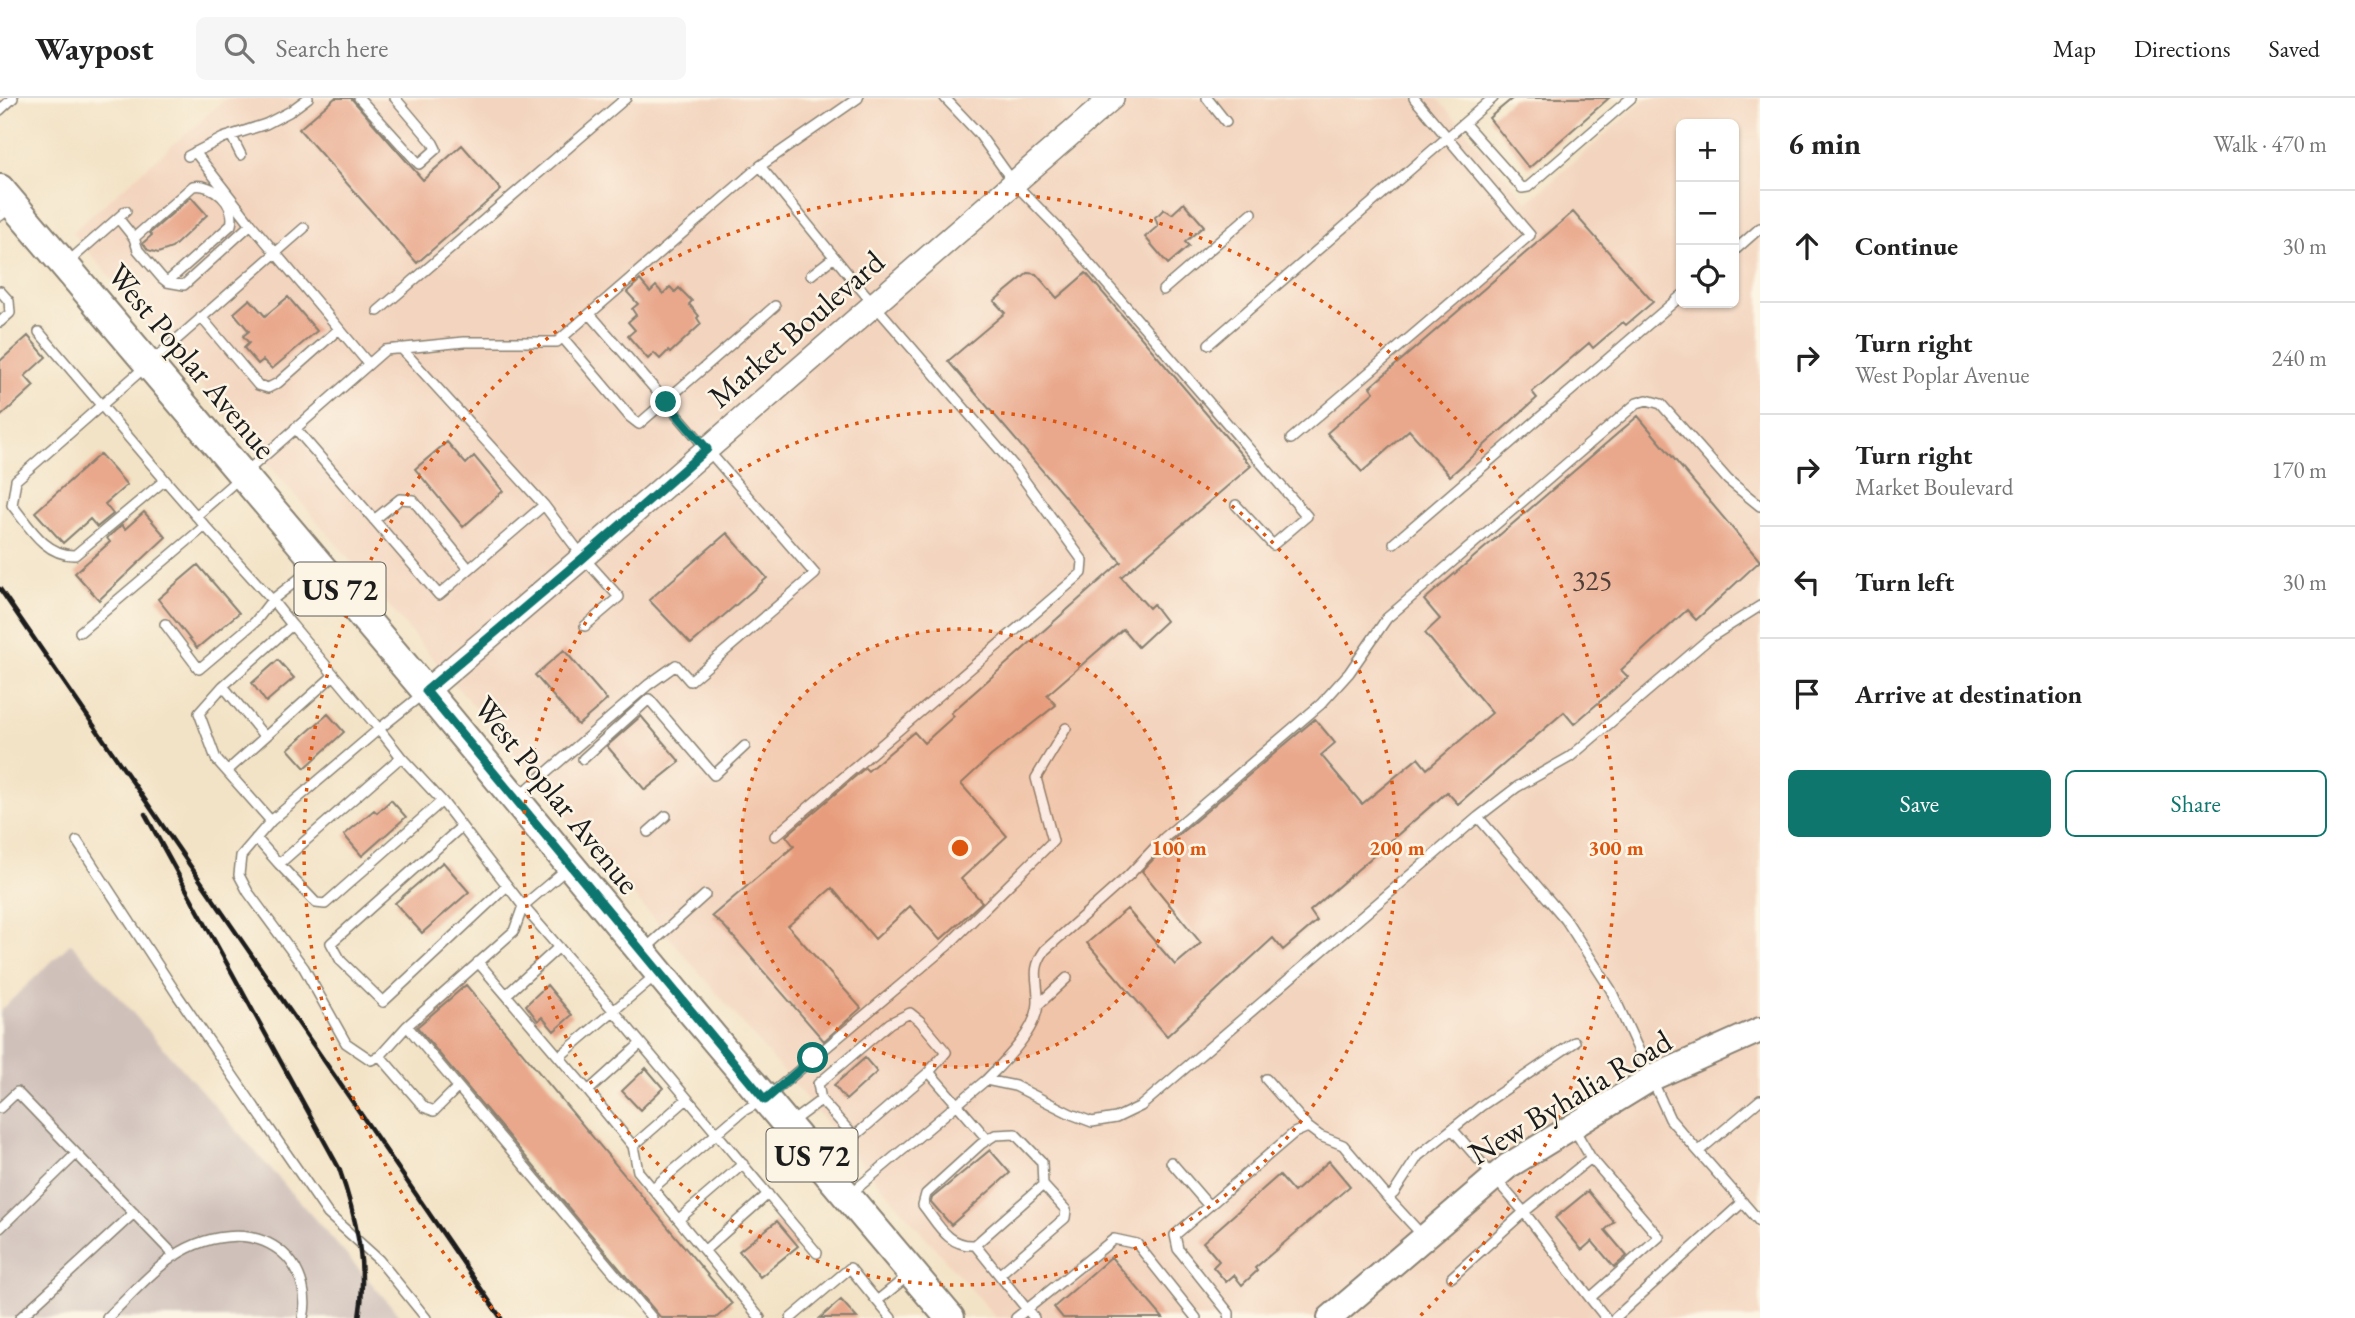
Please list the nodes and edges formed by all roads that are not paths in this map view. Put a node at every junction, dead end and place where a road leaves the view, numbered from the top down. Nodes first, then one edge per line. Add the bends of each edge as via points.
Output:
1 (13, 98) edge
2 (308, 98) edge
3 (359, 98) edge
4 (396, 98) edge
5 (626, 98) edge
6 (858, 98) edge
7 (945, 98) edge
8 (1112, 98) edge
9 (1207, 98) edge
10 (1493, 98) edge
11 (1631, 98) edge
12 (1419, 100) edge
13 (0, 110) edge
14 (1226, 122) dead end
15 (1464, 123) junction
16 (231, 135) junction
17 (1447, 138) junction
18 (241, 155) dead end
19 (760, 166) junction
20 (1014, 183) junction
21 (4, 204) edge
22 (126, 211) dead end
23 (1252, 213) dead end
24 (118, 218) junction
25 (251, 224) junction
26 (303, 228) dead end
27 (1760, 228) edge
28 (134, 238) junction
29 (1739, 247) edge
30 (275, 252) junction
31 (834, 257) junction
32 (64, 265) junction
33 (811, 275) dead end
34 (167, 282) junction
35 (1163, 290) dead end
36 (0, 291) edge
37 (1676, 300) edge
38 (874, 304) junction
39 (775, 306) dead end
40 (377, 311) dead end
41 (590, 314) junction
42 (201, 317) junction
43 (0, 322) edge
44 (339, 329) junction
45 (38, 332) dead end
46 (563, 338) junction
47 (1209, 344) dead end
48 (401, 348) junction
49 (148, 363) junction
50 (368, 363) junction
51 (666, 402) junction
52 (101, 405) junction
53 (295, 428) junction
54 (1291, 439) dead end
55 (707, 449) junction
56 (243, 475) junction
57 (165, 480) junction
58 (544, 505) junction
59 (1236, 505) dead end
60 (1760, 506) edge
61 (196, 516) junction
62 (374, 520) junction
63 (205, 526) junction
64 (1394, 543) dead end
65 (583, 558) junction
66 (318, 563) junction
67 (469, 569) junction
68 (272, 600) junction
69 (1760, 606) edge
70 (165, 624) dead end
71 (292, 625) junction
72 (585, 626) dead end
73 (80, 632) dead end
74 (334, 675) junction
75 (223, 686) junction
76 (426, 691) junction
77 (1066, 728) dead end
78 (379, 729) junction
79 (265, 737) junction
80 (746, 746) dead end
81 (401, 757) junction
82 (583, 759) dead end
83 (227, 771) junction
84 (515, 799) junction
85 (442, 801) junction
86 (666, 816) dead end
87 (1478, 817) junction
88 (271, 821) junction
89 (461, 827) junction
90 (648, 832) dead end
91 (775, 836) dead end
92 (256, 838) junction
93 (77, 841) dead end
94 (279, 864) junction
95 (571, 866) junction
96 (507, 886) junction
97 (705, 895) dead end
98 (523, 906) junction
99 (559, 947) junction
100 (478, 962) junction
101 (650, 962) junction
102 (1067, 978) dead end
103 (506, 995) junction
104 (1038, 1005) junction
105 (613, 1010) junction
106 (407, 1026) junction
107 (1760, 1030) edge
108 (1575, 1042) dead end
109 (640, 1044) junction
110 (380, 1056) junction
111 (559, 1057) junction
112 (929, 1072) junction
113 (1652, 1078) junction
114 (1266, 1079) dead end
115 (986, 1080) junction
116 (458, 1087) junction
117 (588, 1091) junction
118 (687, 1099) junction
119 (765, 1100) junction
120 (821, 1100) junction
121 (1760, 1100) edge
122 (958, 1105) junction
123 (0, 1108) edge
124 (787, 1125) junction
125 (1308, 1127) junction
126 (1572, 1127) junction
127 (1454, 1129) junction
128 (717, 1134) junction
129 (988, 1140) junction
130 (633, 1146) junction
131 (1699, 1152) junction
132 (76, 1154) junction
133 (1591, 1158) junction
134 (1171, 1162) dead end
135 (743, 1164) junction
136 (1495, 1177) junction
137 (1043, 1185) junction
138 (653, 1188) junction
139 (768, 1194) junction
140 (848, 1197) junction
141 (1388, 1198) junction
142 (1743, 1202) junction
143 (1209, 1206) junction
144 (134, 1213) junction
145 (1524, 1213) junction
146 (679, 1219) junction
147 (1759, 1219) edge
148 (0, 1228) edge
149 (1424, 1237) junction
150 (975, 1245) junction
151 (705, 1251) junction
152 (817, 1253) dead end
153 (175, 1256) junction
154 (912, 1273) junction
155 (1000, 1274) junction
156 (1452, 1277) dead end
157 (1590, 1298) junction
158 (877, 1301) junction
159 (1027, 1309) junction
160 (940, 1312) edge
161 (885, 1316) edge
162 (20, 1318) edge
163 (107, 1318) edge
164 (303, 1318) edge
165 (426, 1318) edge
166 (652, 1318) edge
167 (760, 1318) edge
168 (791, 1318) edge
169 (1016, 1318) edge
170 (1034, 1318) edge
171 (1196, 1318) edge
172 (1229, 1318) edge
173 (1330, 1318) edge
174 (1606, 1318) edge
175 (1615, 1318) edge

1 - 13 lane
2 - 16 lane via 278,118
3 - 4 lane via 419,164 436,149
5 - 40 lane
6 - 19 lane
7 - 20 lane via 979,134
8 - 20 street, Market Boulevard
9 - 14 lane
10 - 15 lane
11 - 15 lane via 1522,188
12 - 17 lane
15 - 17 lane
16 - 18 lane
16 - 25 lane via 192,154
17 - 47 lane
17 - 54 lane via 1530,234
19 - 31 lane
19 - 41 lane
20 - 38 street, Market Boulevard
20 - 59 lane via 1061,231 1307,516 1273,545
21 - 32 main road, West Poplar Avenue / US 72
22 - 24 lane
23 - 35 lane
24 - 28 lane
24 - 32 lane
25 - 30 lane
25 - 34 lane via 184,285
26 - 30 lane
27 - 29 lane
28 - 34 lane via 138,250
28 - 34 lane via 194,186 211,187 231,210 231,225
30 - 42 lane
30 - 44 lane
31 - 33 lane
31 - 38 lane
32 - 49 main road, West Poplar Avenue / US 72
36 - 43 lane via 9,301 10,313
37 - 64 lane
38 - 55 street, Market Boulevard
38 - 91 lane via 1014,466 1083,561 1082,573
39 - 51 lane
41 - 46 lane
41 - 51 lane
42 - 44 lane via 258,385 268,388
42 - 49 lane
44 - 50 lane
45 - 52 lane
46 - 48 lane via 556,342 464,342
46 - 51 lane via 639,424
48 - 50 lane via 385,350
48 - 58 lane
49 - 52 lane
49 - 56 main road, West Poplar Avenue / US 72
50 - 53 lane
51 - 55 lane
52 - 57 lane
52 - 57 lane via 16,480 12,505 47,547 75,555
53 - 56 lane
53 - 62 lane
55 - 65 street, Market Boulevard
55 - 84 lane via 815,574 690,681 676,665 648,685
56 - 61 lane
56 - 66 main road, West Poplar Avenue / US 72
57 - 61 lane
58 - 65 lane
58 - 67 lane
60 - 104 lane via 1728,480 1661,404 1637,403 1387,618 1321,704 1164,838 1045,950 1037,961 1035,976
61 - 63 lane
62 - 67 lane via 400,499 413,500
62 - 67 lane via 439,595
63 - 68 lane
63 - 73 lane
65 - 72 lane via 619,597
65 - 76 street, Market Boulevard
66 - 68 lane
66 - 76 main road, West Poplar Avenue / US 72
68 - 70 lane via 255,622 200,669
68 - 71 lane
69 - 87 lane via 1711,637 1570,757 1517,787
71 - 74 lane
71 - 75 lane
74 - 78 lane
74 - 79 lane
75 - 79 lane
75 - 83 lane via 199,713 216,759
76 - 78 lane
76 - 84 main road, West Poplar Avenue / US 72
77 - 119 lane via 1036,778 1053,841 947,946
78 - 81 lane
78 - 88 lane
79 - 83 lane
80 - 82 lane via 714,775 649,699
81 - 85 lane
81 - 94 lane
83 - 88 lane
84 - 95 main road, West Poplar Avenue / US 72
85 - 89 lane
85 - 94 lane via 325,904 316,903
86 - 90 lane
87 - 113 lane via 1566,920 1611,990
87 - 115 lane via 1141,1106 1092,1122 1015,1086
88 - 92 lane
89 - 96 lane
89 - 96 lane via 331,943 341,961 383,1002
92 - 94 lane
92 - 110 lane via 241,856 239,875 247,892 303,968 346,1043 372,1060
93 - 165 lane via 328,1214 379,1260
95 - 98 lane
95 - 101 main road, West Poplar Avenue / US 72
96 - 98 lane
97 - 101 lane
98 - 99 lane
98 - 100 lane via 514,931
99 - 103 lane
99 - 105 lane
100 - 103 lane
100 - 106 lane
101 - 105 lane
101 - 119 main road, West Poplar Avenue / US 72
102 - 104 lane
103 - 111 lane
104 - 115 lane via 1014,1052
105 - 109 lane
105 - 111 lane
106 - 110 lane
106 - 116 lane
107 - 113 main road, New Byhalia Road
108 - 127 lane
109 - 117 lane
109 - 118 lane
110 - 116 lane via 424,1107 434,1111
111 - 117 lane
112 - 120 lane via 857,1134 850,1133
112 - 120 lane via 946,1052 910,1013 890,1023 818,1084
112 - 122 lane
113 - 126 main road, New Byhalia Road
113 - 131 lane via 1670,1119
114 - 125 lane
115 - 122 lane
116 - 166 lane
117 - 130 lane
118 - 128 lane
118 - 130 lane
119 - 124 main road, West Poplar Avenue / US 72
119 - 128 lane via 743,1111
120 - 124 lane
121 - 131 lane
122 - 129 lane
122 - 140 lane
123 - 132 lane via 17,1093
124 - 140 main road, West Poplar Avenue / US 72
125 - 141 lane via 1343,1145
125 - 143 lane via 1294,1133
126 - 133 lane
126 - 136 main road, New Byhalia Road
127 - 136 lane
127 - 141 lane via 1418,1156
128 - 135 lane
128 - 138 lane
129 - 137 lane via 1015,1134 1042,1162
129 - 150 lane via 926,1194 923,1205 952,1241
130 - 138 lane via 638,1171
131 - 142 lane
132 - 144 lane
132 - 148 lane
133 - 145 lane
133 - 157 lane via 1659,1237
134 - 143 lane
135 - 139 lane
135 - 146 lane
136 - 145 lane
136 - 149 main road, New Byhalia Road
137 - 150 lane
137 - 155 lane via 1066,1210 1065,1218
138 - 146 lane
139 - 151 lane
139 - 152 lane
140 - 154 main road, West Poplar Avenue / US 72
141 - 149 lane
142 - 147 lane
142 - 175 lane
143 - 172 lane via 1175,1235 1178,1248
144 - 153 lane
144 - 162 lane
145 - 156 lane
145 - 157 lane
146 - 151 lane
149 - 173 main road, New Byhalia Road
150 - 155 lane
151 - 167 lane
153 - 163 lane
153 - 164 lane via 202,1241 237,1235 270,1242 290,1260 304,1287
154 - 158 lane
154 - 160 main road, West Poplar Avenue / US 72
155 - 159 lane
157 - 174 lane
158 - 161 lane
158 - 168 lane via 850,1268
159 - 169 lane
159 - 170 lane
159 - 171 lane via 1114,1239 1137,1244

